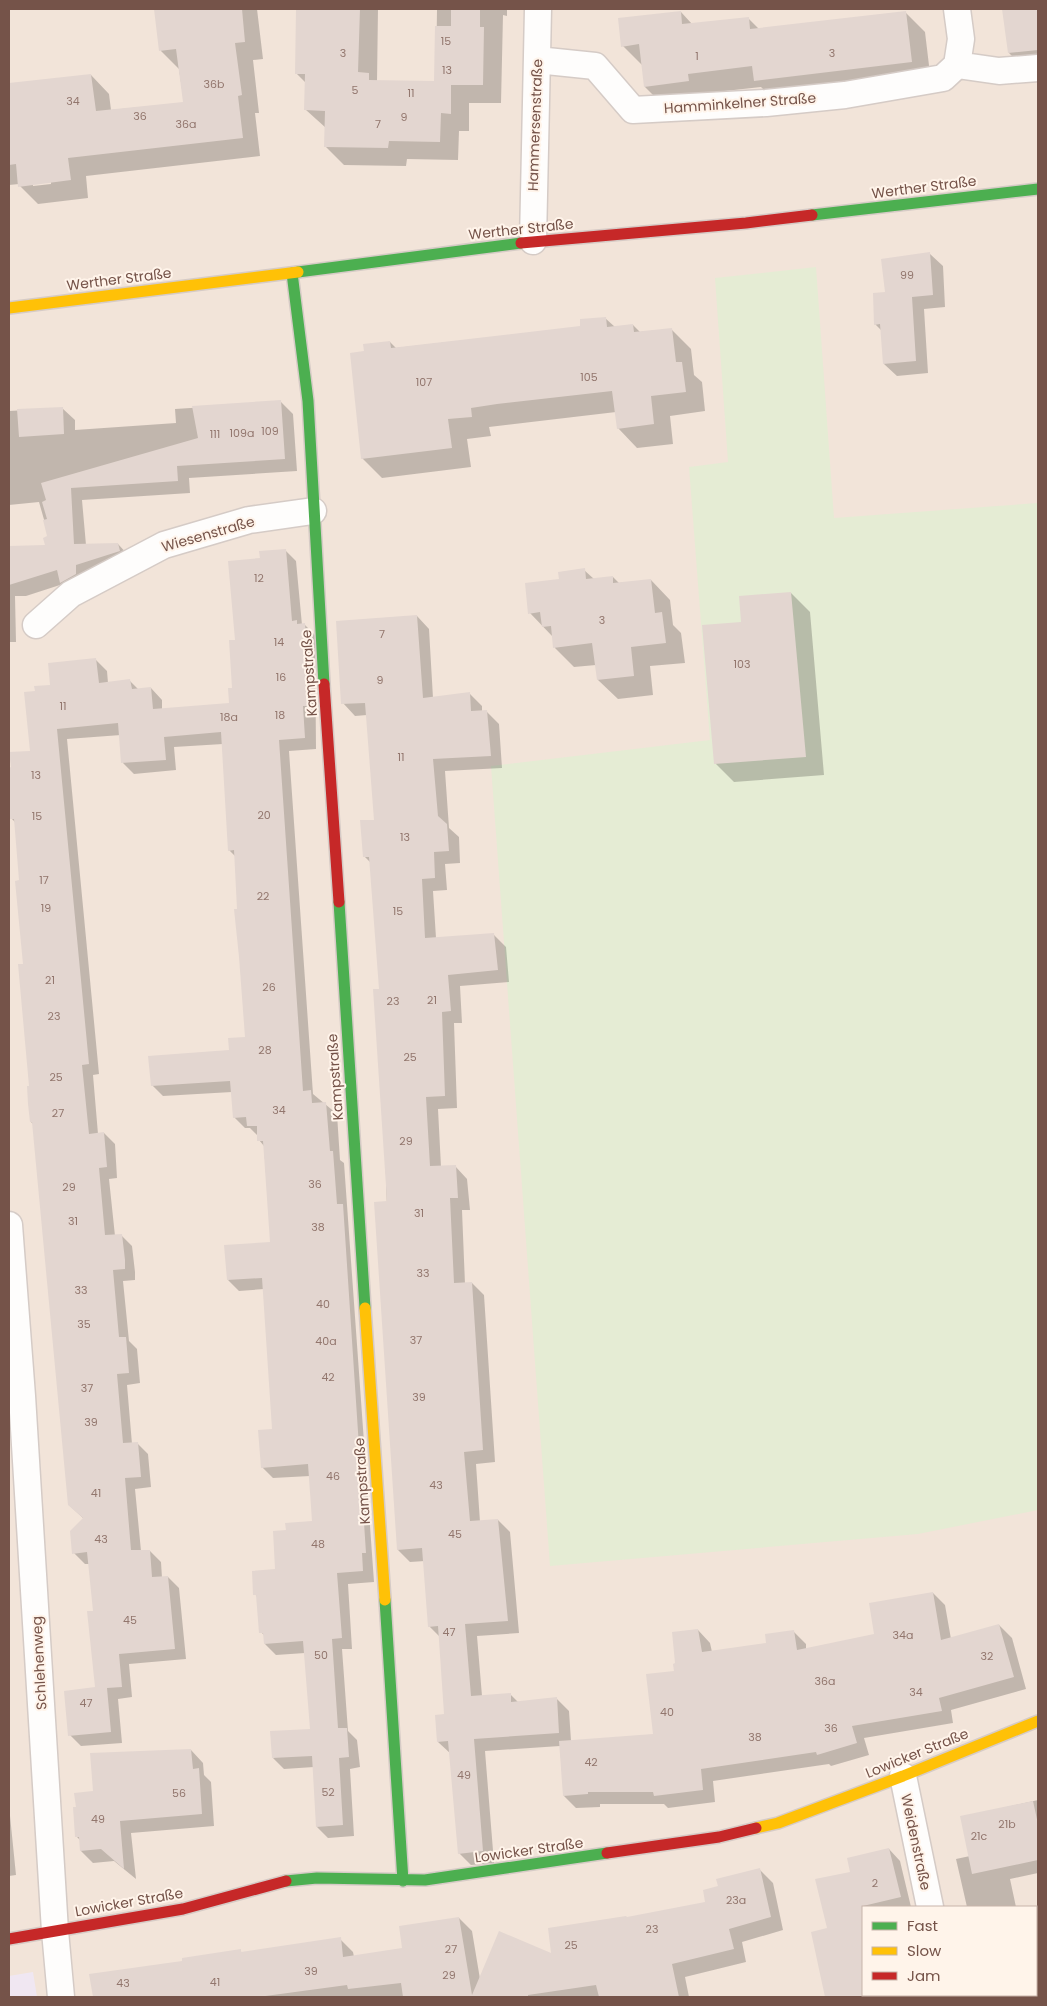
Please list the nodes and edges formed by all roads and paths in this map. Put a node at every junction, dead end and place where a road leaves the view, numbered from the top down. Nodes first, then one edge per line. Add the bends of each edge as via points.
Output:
1 (538, 9) edge
2 (956, 9) edge
3 (537, 60) junction
4 (957, 65) junction
5 (1038, 68) edge
6 (1038, 188) edge
7 (532, 241) junction
8 (292, 273) junction
9 (9, 308) edge
10 (313, 511) junction
11 (36, 625) dead end
12 (9, 1225) edge
13 (16, 1397) edge
14 (1038, 1721) edge
15 (903, 1776) junction
16 (403, 1880) junction
17 (930, 1906) edge
18 (54, 1931) junction
19 (9, 1939) edge
20 (61, 1997) edge

1 - 3 street, Hammersenstraße
2 - 4 street via 961,39
3 - 4 street, Hamminkelner Straße via 595,66 632,110 736,106 845,95 943,78
3 - 7 street, Hammersenstraße
4 - 5 street via 999,71
6 - 7 street, Werther Straße via 746,223
7 - 8 street, Werther Straße
8 - 9 street, Werther Straße
8 - 10 street, Kampstraße via 308,401
10 - 11 street, Wiesenstraße via 249,520 164,545 71,594
10 - 16 street, Kampstraße
12 - 13 street, Schlehenweg
13 - 18 street, Schlehenweg
14 - 15 street, Lowicker Straße
15 - 16 street, Lowicker Straße via 778,1823 719,1837 464,1875
15 - 17 street, Weidenstraße
16 - 18 street, Lowicker Straße via 316,1878 284,1881 183,1909
18 - 19 street, Lowicker Straße
18 - 20 street, Schlehenweg

